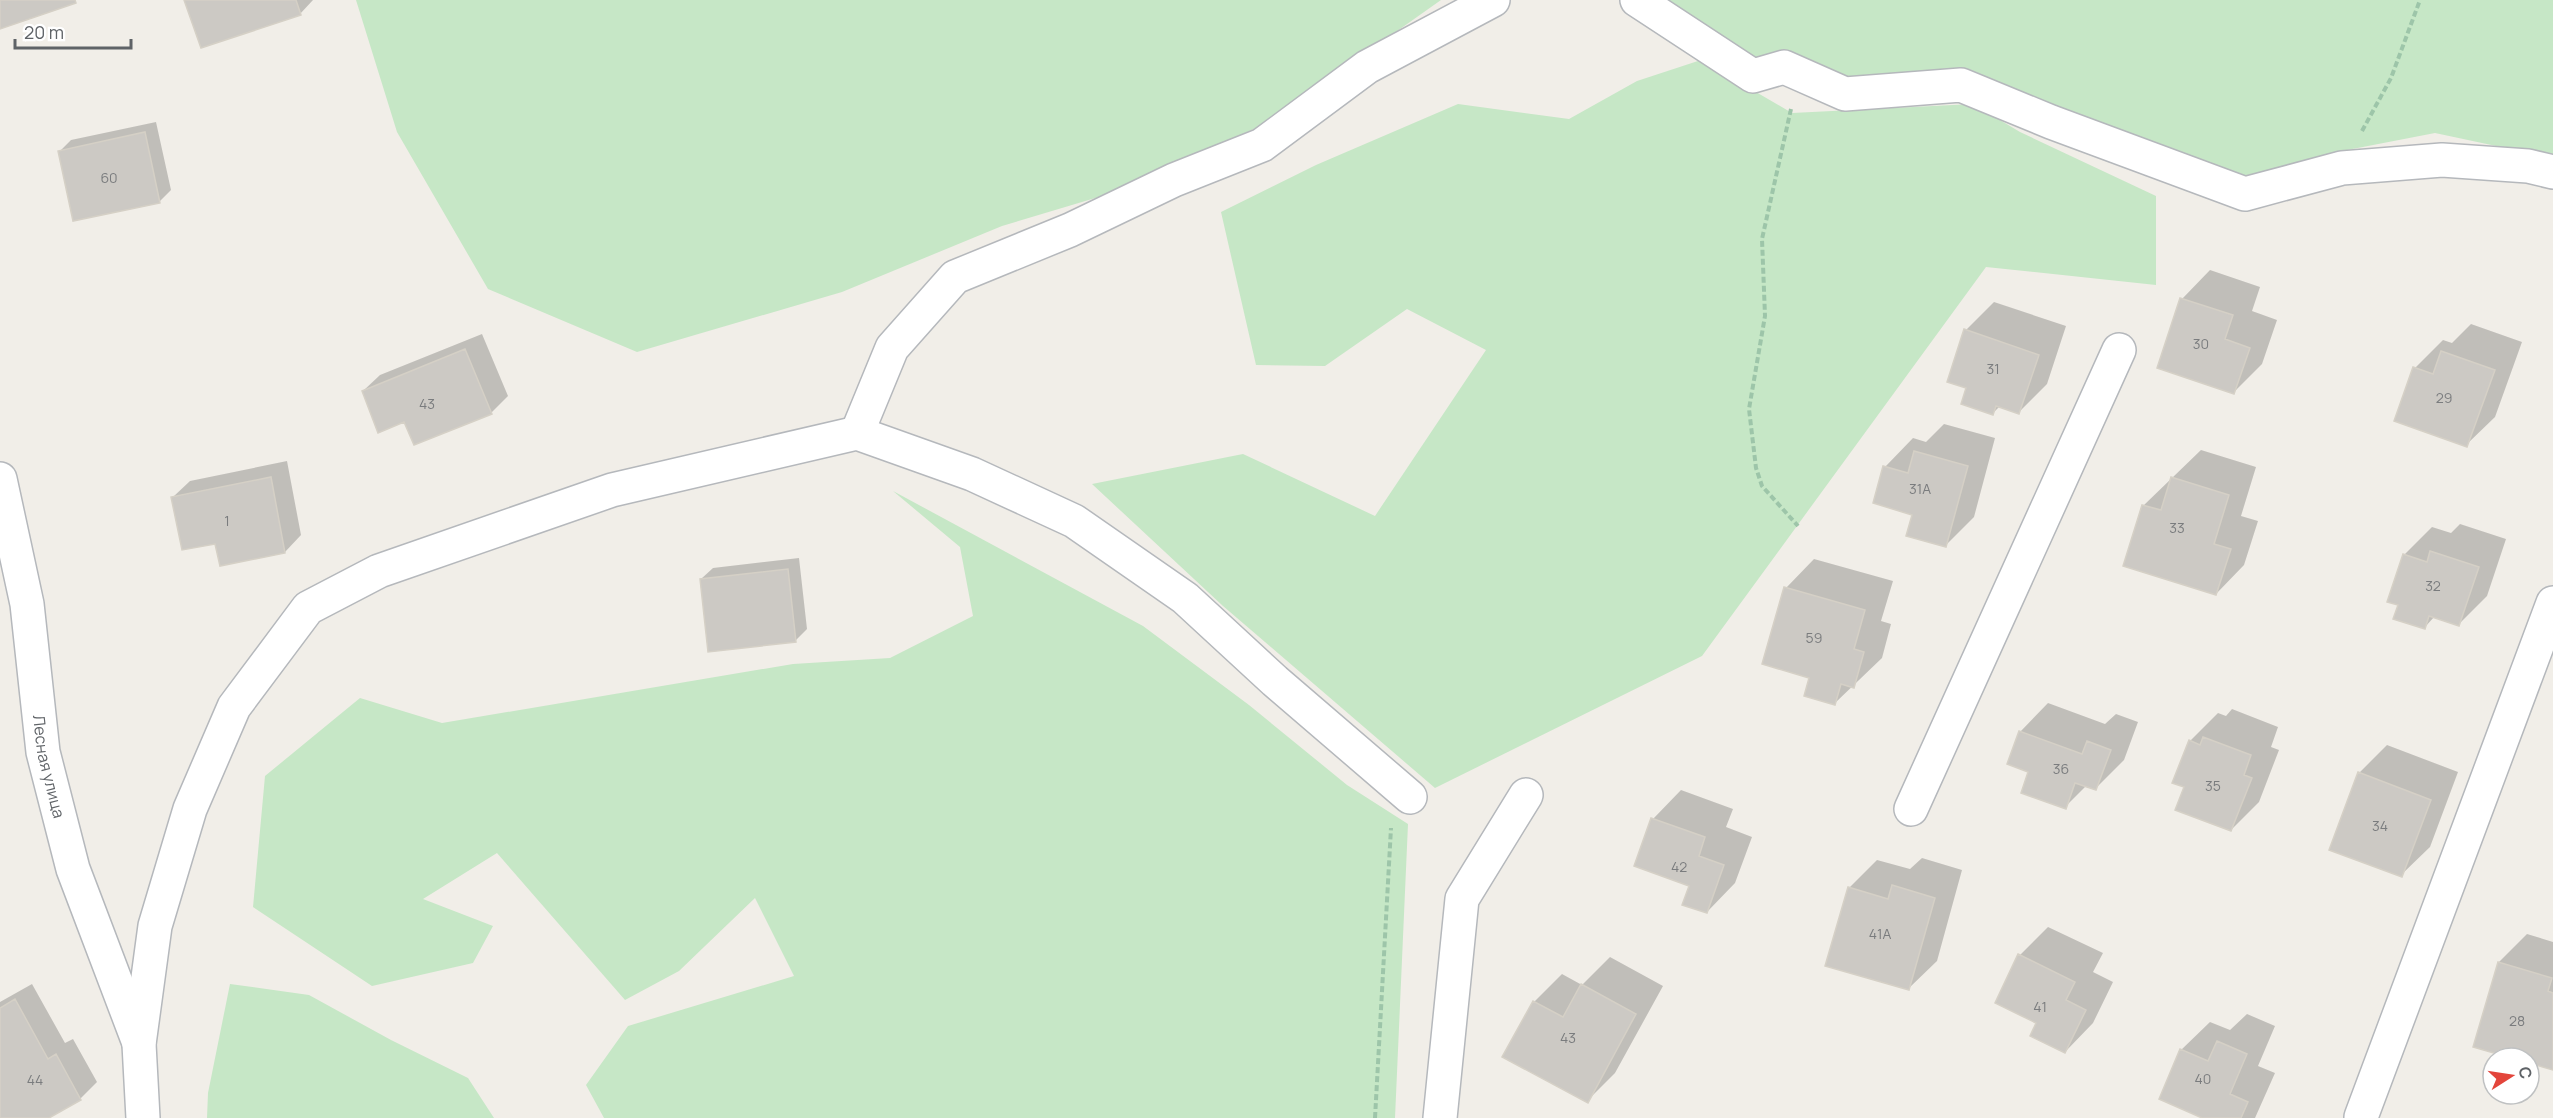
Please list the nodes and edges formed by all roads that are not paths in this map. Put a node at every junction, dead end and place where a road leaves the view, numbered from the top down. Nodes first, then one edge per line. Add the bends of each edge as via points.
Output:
1 (1493, 0) edge
2 (1637, 0) edge
3 (2553, 172) edge
4 (2119, 350) dead end
5 (857, 433) junction
6 (0, 479) edge
7 (2553, 603) edge
8 (1401, 790) road end
9 (1526, 795) dead end
10 (1911, 809) dead end
11 (140, 1044) junction
12 (2361, 1117) edge
13 (143, 1118) edge
14 (1440, 1118) edge

1 - 5 street via 1367,67 1262,145 955,277 892,348
2 - 3 street via 1753,76 1784,67 1845,94 1961,85 2245,194 2342,168 2442,160 2528,166
4 - 10 street
5 - 8 street via 972,474 1074,521 1185,598
5 - 11 street via 612,490 379,571 308,608 234,707 190,809 155,926
6 - 11 street, Лесная улица via 27,604 43,752 73,869
7 - 12 street
9 - 14 street via 1462,899
11 - 13 street

